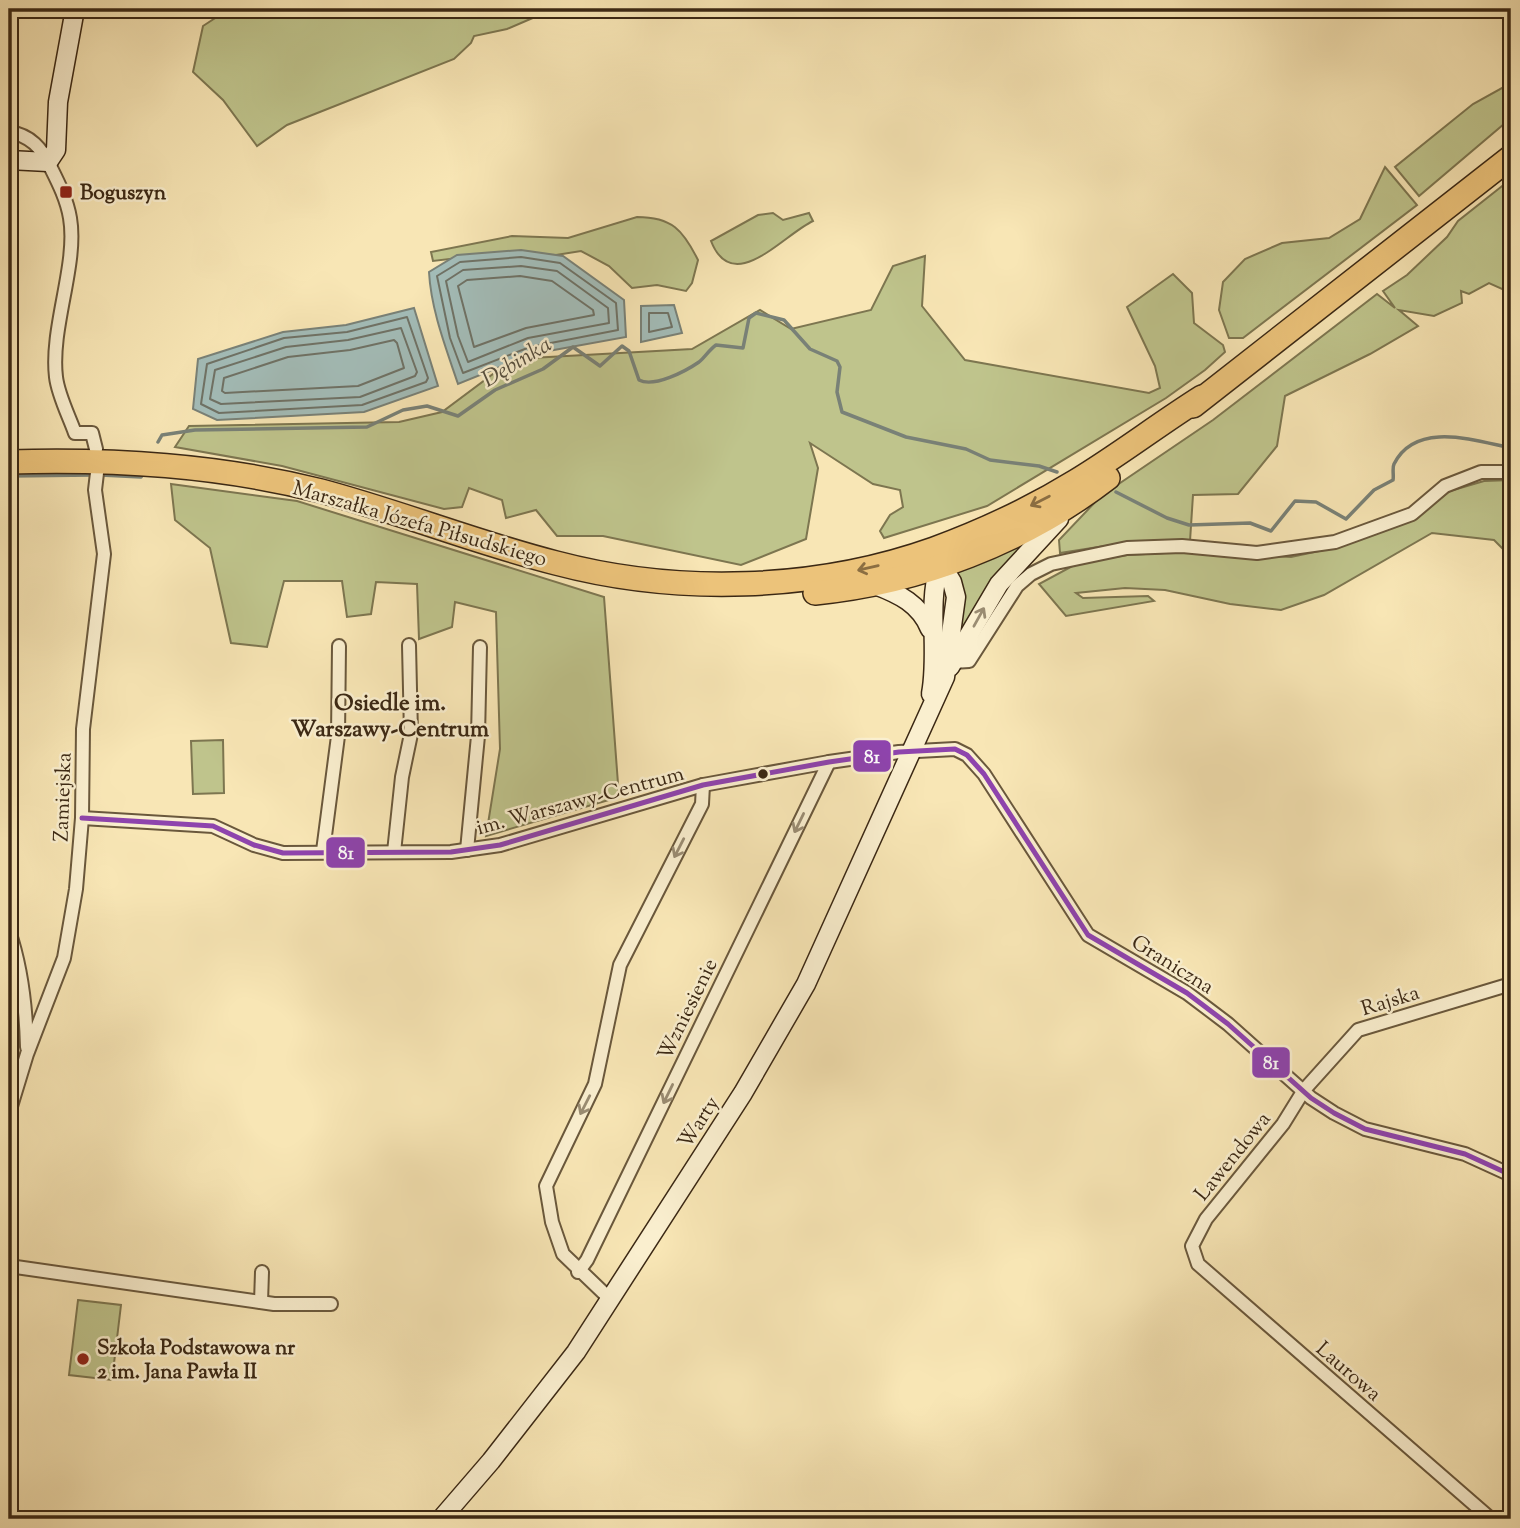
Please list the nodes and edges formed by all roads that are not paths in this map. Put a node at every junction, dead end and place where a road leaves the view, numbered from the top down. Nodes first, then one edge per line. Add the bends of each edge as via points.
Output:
1 (75, 9) edge
2 (9, 132) edge
3 (1511, 157) edge
4 (9, 160) edge
5 (48, 162) junction
6 (96, 449) dead end
7 (9, 462) edge
8 (1511, 472) edge
9 (97, 473) dead end
10 (1101, 474) junction
11 (1070, 505) junction
12 (936, 557) junction
13 (875, 585) junction
14 (686, 588) junction
15 (931, 632) junction
16 (409, 645) dead end
17 (339, 646) dead end
18 (480, 647) dead end
19 (949, 669) junction
20 (928, 710) junction
21 (909, 752) junction
22 (829, 762) junction
23 (703, 785) junction
24 (82, 818) junction
25 (467, 850) junction
26 (323, 851) junction
27 (394, 852) junction
28 (9, 931) edge
29 (1511, 984) edge
30 (24, 997) junction
31 (51, 997) junction
32 (27, 1054) junction
33 (1304, 1090) junction
34 (9, 1113) edge
35 (1511, 1175) edge
36 (1192, 1246) joint
37 (9, 1266) edge
38 (262, 1272) dead end
39 (578, 1272) junction
40 (611, 1300) junction
41 (267, 1303) junction
42 (331, 1304) dead end
43 (441, 1519) edge
44 (1491, 1519) edge

1 - 5 main road via 58,102 56,150
2 - 5 street via 30,138
3 - 10 highway
4 - 5 main road
5 - 6 street via 71,220 56,380 75,433 92,433
7 - 14 highway, Marszałka Józefa Piłsudskiego via 106,460 253,477 342,497 531,557
8 - 19 street via 1481,472 1445,486 1412,514 1335,542 1257,552 1182,546 1127,548 1051,564 1017,586 969,661
9 - 24 street, Zamiejska via 104,554 83,729
10 - 11 highway
10 -> 12 highway
11 - 12 highway via 1006,539
19 -> 11 main road via 999,584
12 - 13 highway
12 -> 14 highway via 823,577
12 - 15 main road, Warty
12 - 19 main road, Warty via 956,597
13 - 14 highway via 778,595
13 - 15 main road via 910,601
15 - 20 main road, Warty via 934,672
16 - 27 street via 411,734
17 - 26 street via 338,736
18 - 25 street, im. Warszawy-Centrum via 478,736
19 - 20 main road, Warty
20 - 21 main road, Warty
21 - 22 street, im. Warszawy-Centrum
21 - 33 street, Graniczna via 956,749 967,755 1088,935 1187,993
21 - 40 main road, Warty via 831,934 786,1022
22 - 23 street, im. Warszawy-Centrum
22 -> 39 street, Wzniesienie
23 - 25 street, im. Warszawy-Centrum via 500,845
23 -> 39 street, im. Warszawy-Centrum via 702,803 620,965 595,1084 546,1186 558,1243
24 - 26 street, im. Warszawy-Centrum via 213,825 283,853
24 - 31 street, Zamiejska via 64,958
25 - 27 street, im. Warszawy-Centrum
26 - 27 street, im. Warszawy-Centrum
28 - 30 street
29 - 33 street, Rajska via 1358,1030
30 - 31 street via 43,1002
30 - 32 street
31 - 32 street, Zamiejska
32 - 34 street, Zamiejska
33 - 35 street, Graniczna via 1365,1129 1465,1154
33 - 36 street, Lawendowa via 1283,1124 1206,1219
36 - 44 street, Laurowa via 1198,1264
37 - 41 street
38 - 41 street
39 - 40 street, im. Warszawy-Centrum
40 - 43 main road, Warty via 542,1397
41 - 42 street

